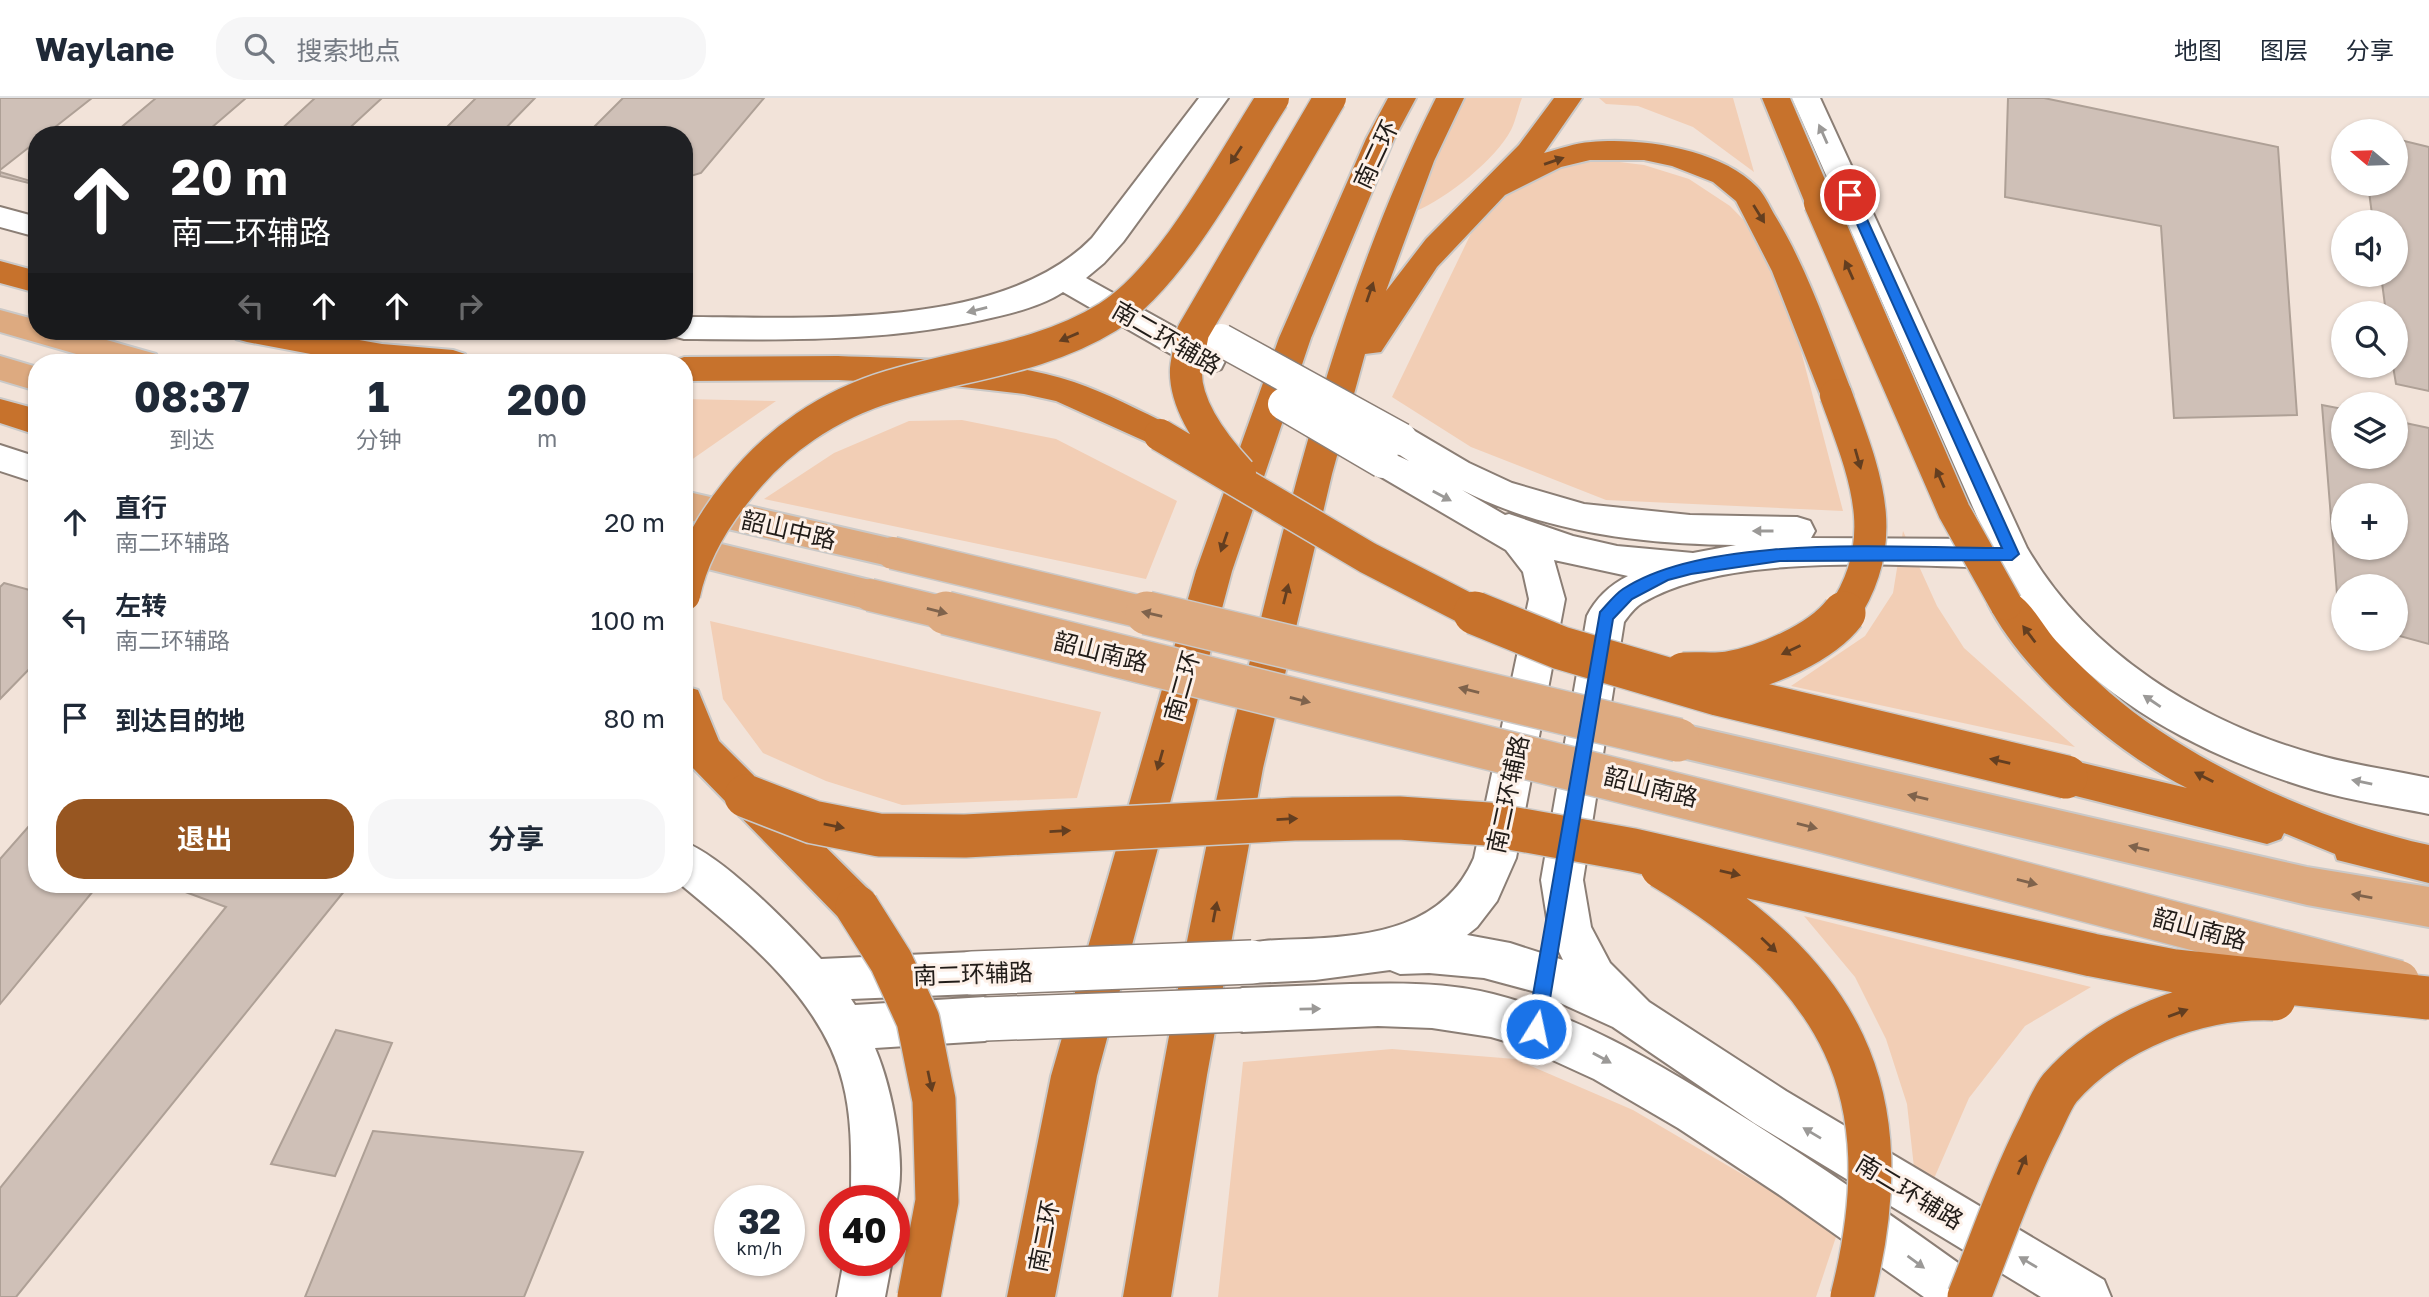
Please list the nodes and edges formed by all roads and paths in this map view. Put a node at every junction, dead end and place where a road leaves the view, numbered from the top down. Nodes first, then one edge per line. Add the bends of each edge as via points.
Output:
1 (1214, 98) edge
2 (1273, 98) edge
3 (1330, 98) edge
4 (1402, 98) edge
5 (1450, 98) edge
6 (1568, 98) edge
7 (1776, 98) edge
8 (1806, 98) edge
9 (1492, 189) junction
10 (0, 217) edge
11 (28, 225) edge
12 (1075, 271) junction
13 (0, 272) edge
14 (28, 280) edge
15 (0, 321) edge
16 (693, 328) edge
17 (28, 329) edge
18 (67, 340) edge
19 (296, 340) edge
20 (116, 354) edge
21 (371, 354) edge
22 (0, 368) edge
23 (693, 369) edge
24 (945, 373) junction
25 (28, 376) edge
26 (0, 411) edge
27 (28, 419) edge
28 (1392, 451) junction
29 (0, 458) edge
30 (28, 467) edge
31 (1315, 474) junction
32 (1258, 492) junction
33 (693, 507) edge
34 (1481, 516) junction
35 (1622, 524) junction
36 (1560, 530) junction
37 (2007, 543) junction
38 (693, 551) edge
39 (893, 553) joint
40 (1616, 560) junction
41 (1713, 564) junction
42 (693, 566) edge
43 (870, 595) joint
44 (1547, 599) junction
45 (1606, 616) junction
46 (1622, 667) junction
47 (693, 725) edge
48 (693, 761) edge
49 (746, 796) junction
50 (2429, 796) edge
51 (1633, 850) junction
52 (2378, 853) junction
53 (1495, 858) junction
54 (2429, 864) edge
55 (693, 869) edge
56 (1562, 880) junction
57 (2429, 907) edge
58 (1472, 954) junction
59 (1373, 955) junction
60 (1545, 974) junction
61 (812, 980) junction
62 (2429, 990) edge
63 (2429, 1000) edge
64 (1459, 1010) junction
65 (1633, 1017) junction
66 (842, 1028) junction
67 (1536, 1029) junction
68 (874, 1185) edge
69 (865, 1276) edge
70 (861, 1297) edge
71 (919, 1297) edge
72 (1031, 1297) edge
73 (1147, 1297) edge
74 (1852, 1297) edge
75 (1967, 1297) edge
76 (2087, 1297) edge

1 - 12 street via 1117,230
2 -> 24 highway, bridge via 1145,288 1109,316 1069,338
3 - 32 highway, bridge via 1193,332 1186,372 1196,413 1216,447
4 -> 72 highway, 南二环 via 1295,338 1214,571 1074,1076
31 -> 5 highway, 南二环 via 1381,260 1419,161
6 - 9 highway via 1555,122
52 -> 7 highway, bridge via 2261,805 2175,763 2098,706 2045,655 2006,604 1954,511
37 -> 8 street
9 - 31 highway via 1445,237 1391,305 1354,373
9 -> 46 highway, bridge via 1552,160 1590,151 1644,151 1723,175 1746,194 1767,227 1857,454 1871,508 1873,547 1857,592 1832,628 1789,652 1731,672 1676,674
10 - 11 street
12 -> 16 street via 1009,302 968,313 803,328
12 - 28 street, 南二环辅路, bridge
13 - 14 highway
15 - 17 main road
18 - 20 main road
19 - 21 highway
22 - 25 main road
23 - 24 highway, bridge
24 - 32 highway, bridge via 1064,391 1160,435
24 - 42 highway, bridge via 889,386 839,406 782,441 740,485 707,531
26 - 27 highway
28 -> 34 street, 南二环辅路
28 - 36 street via 1515,499
29 - 30 street
73 -> 31 highway, 南二环 via 1243,768
32 - 46 highway, bridge via 1428,590 1499,625
33 - 39 main road, 韶山中路
34 - 36 street
34 - 44 street, 南二环辅路 via 1519,540 1540,567
35 - 36 street
37 -> 35 street
35 - 40 street, 南二环辅路
36 - 40 street
36 - 44 street
37 - 41 street via 1780,555
50 -> 37 street via 2315,772 2203,732 2151,701 2092,656 2039,597
38 - 43 main road, 韶山中路
57 -> 39 main road, 韶山南路, bridge via 2307,887
40 - 41 street
40 - 45 street, 南二环辅路
41 - 45 street via 1664,576 1627,594
43 -> 62 main road, 韶山南路, bridge via 1681,793
44 - 53 street, 南二环辅路
45 - 56 street, 南二环辅路
52 -> 46 highway, bridge via 1795,714
47 - 49 highway via 703,751
48 - 49 highway
49 -> 51 highway, bridge via 813,822 879,835 965,836 1399,818 1488,824
49 -> 71 highway, bridge via 857,907 891,961 918,1020 934,1100 937,1201
51 -> 63 highway, bridge via 2175,971
51 -> 74 highway, bridge via 1698,888 1749,927 1785,960 1833,1022 1848,1054 1863,1112 1871,1183 1860,1271
52 - 54 highway
53 - 58 street
53 - 59 street, 南二环辅路 via 1482,888 1457,917 1417,943
55 - 61 street
56 - 60 street
56 - 65 street, 南二环辅路 via 1570,931 1595,978
58 - 59 street
58 - 60 street
58 - 64 street
59 - 61 street, 南二环辅路, bridge
60 - 65 street
60 - 67 street
61 - 66 street
75 -> 63 highway, bridge via 2024,1158 2059,1089 2110,1045 2181,1010 2251,998
66 -> 64 street, bridge via 1242,1010 1413,1006
64 - 67 street
76 -> 65 street, 南二环辅路 via 1770,1107
66 - 68 street via 861,1067 872,1122
67 -> 75 street via 1595,1054 1786,1169
69 - 70 street

